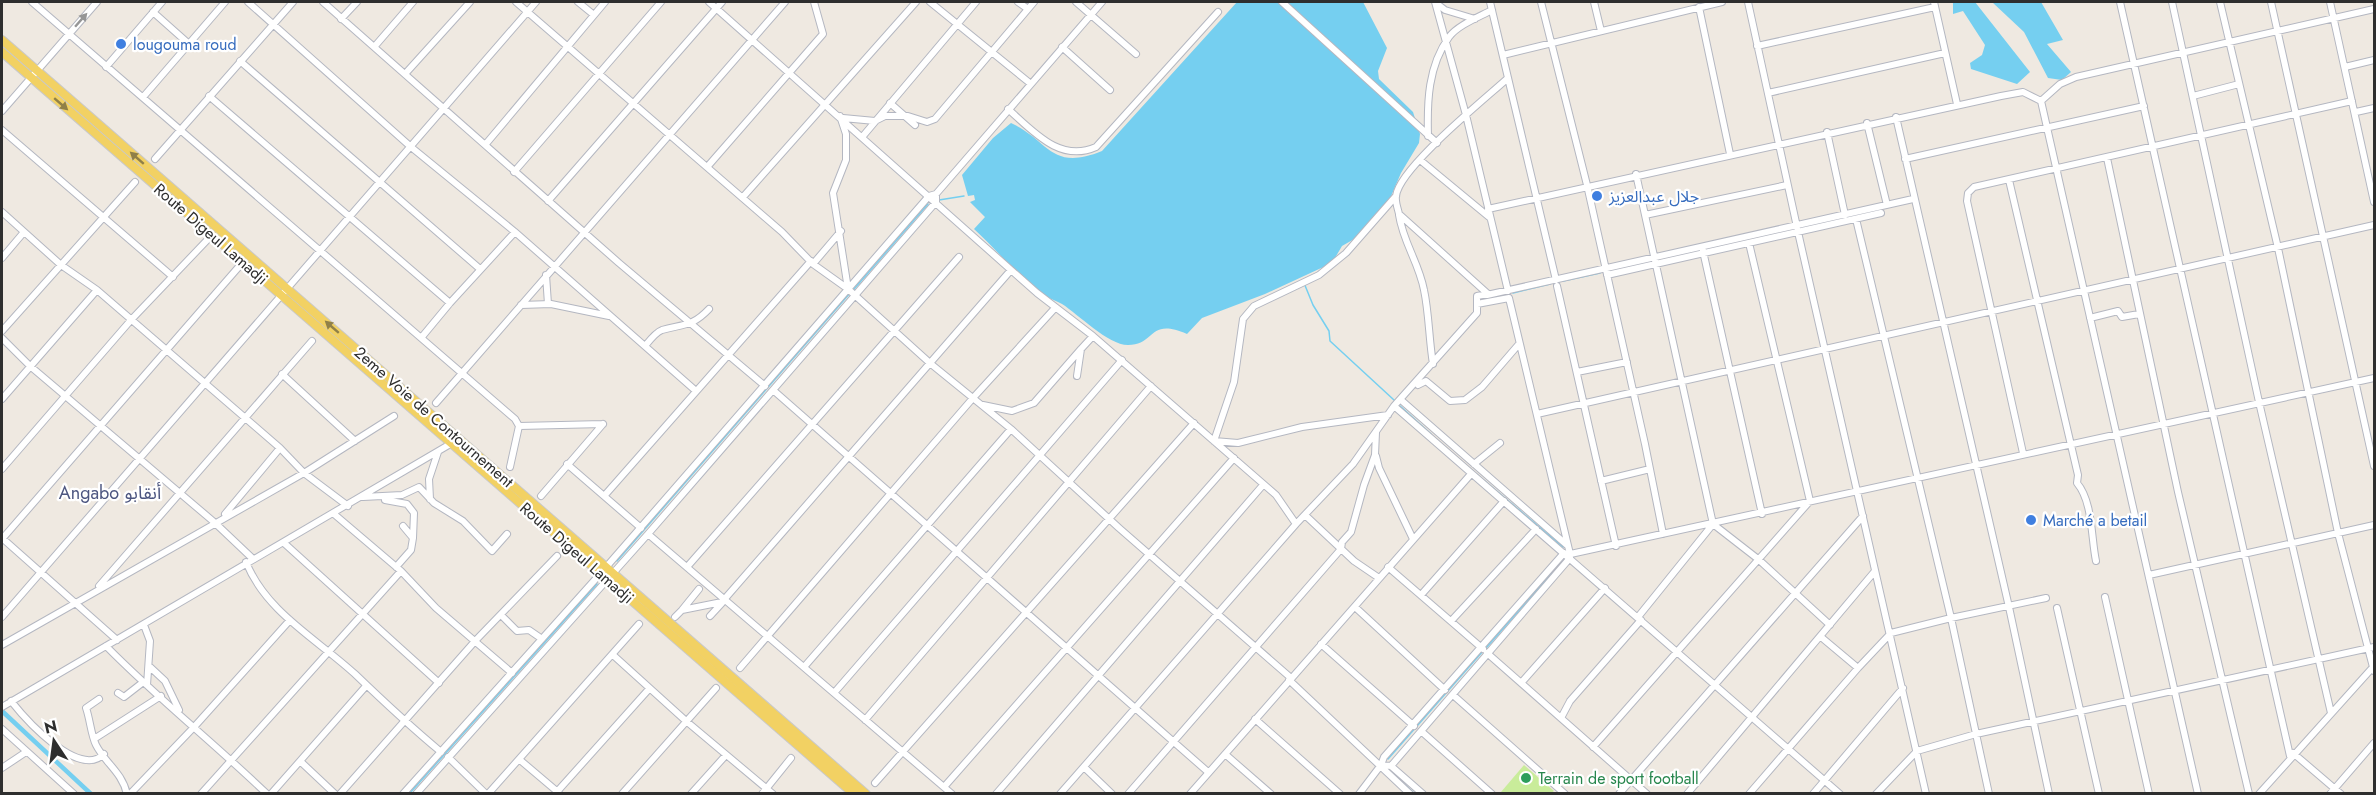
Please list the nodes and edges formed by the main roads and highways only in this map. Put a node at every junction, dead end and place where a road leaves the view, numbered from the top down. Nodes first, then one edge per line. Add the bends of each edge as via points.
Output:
1 (2, 40) edge
2 (2, 52) edge
3 (35, 75) junction
4 (284, 292) junction
5 (607, 573) junction
6 (854, 794) edge
7 (867, 794) edge

1 - 3 main road, 2eme Voie de Contournement
2 - 3 main road, Route Digeul Lamadji
4 -> 3 main road, 2eme Voie de Contournement
3 -> 4 main road, Route Digeul Lamadji via 212,235
5 -> 4 main road, 2eme Voie de Contournement
4 - 5 main road, Route Digeul Lamadji via 452,443
5 - 6 main road, Route Digeul Lamadji
5 - 7 main road, 2eme Voie de Contournement

